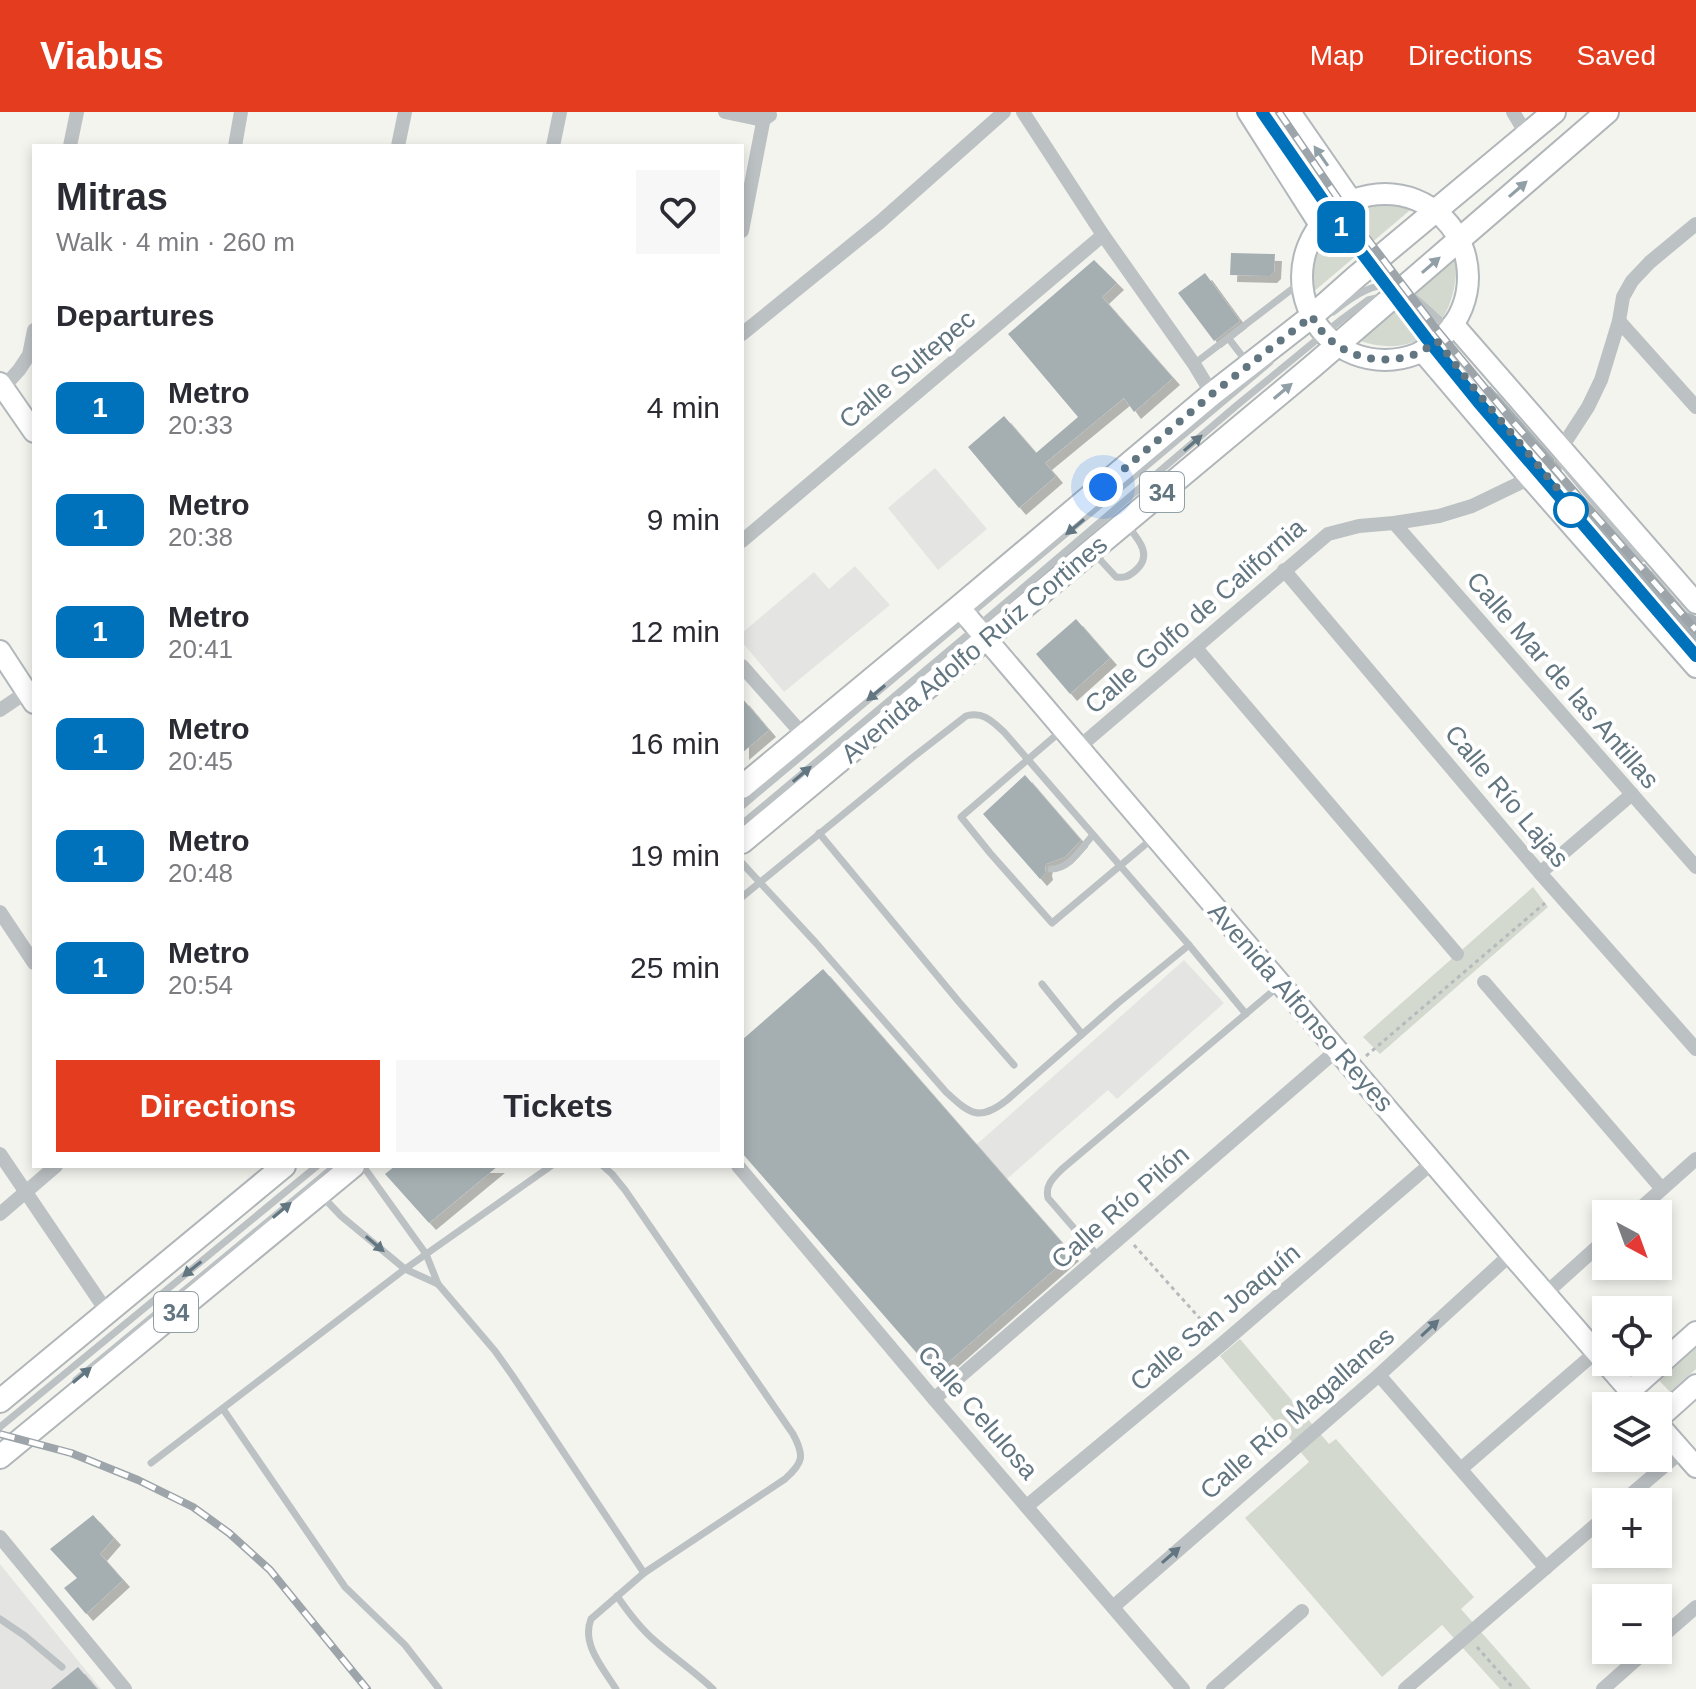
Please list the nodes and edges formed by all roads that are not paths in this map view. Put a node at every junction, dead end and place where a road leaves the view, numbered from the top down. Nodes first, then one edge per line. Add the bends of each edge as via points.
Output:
1 (77, 112) edge
2 (241, 112) edge
3 (405, 112) edge
4 (560, 112) edge
5 (725, 112) edge
6 (1004, 112) edge
7 (1023, 112) edge
8 (1248, 112) edge
9 (1290, 112) edge
10 (1513, 112) edge
11 (1554, 112) edge
12 (1607, 112) edge
13 (767, 115) edge
14 (1527, 135) junction
15 (70, 144) edge
16 (235, 144) edge
17 (398, 144) edge
18 (553, 144) edge
19 (1472, 181) junction
20 (1351, 200) junction
21 (1437, 211) junction
22 (1493, 211) junction
23 (744, 222) edge
24 (1696, 224) edge
25 (1320, 225) junction
26 (1103, 235) junction
27 (1460, 240) junction
28 (1300, 283) junction
29 (1397, 294) junction
30 (1619, 321) junction
31 (1319, 331) junction
32 (744, 332) edge
33 (1440, 336) junction
34 (1229, 339) junction
35 (32, 340) edge
36 (1275, 358) dead end
37 (1194, 364) junction
38 (1250, 366) junction
39 (1, 387) edge
40 (1212, 394) junction
41 (1696, 407) edge
42 (1530, 426) dead end
43 (32, 429) edge
44 (1556, 449) junction
45 (1530, 478) junction
46 (1125, 523) junction
47 (1394, 523) junction
48 (744, 539) edge
49 (1092, 550) junction
50 (1641, 559) dead end
51 (1284, 570) junction
52 (1626, 572) dead end
53 (1696, 603) edge
54 (973, 622) junction
55 (1196, 648) junction
56 (0, 651) edge
57 (1696, 667) edge
58 (744, 668) edge
59 (31, 694) edge
60 (0, 710) edge
61 (1063, 729) junction
62 (804, 736) junction
63 (1078, 748) junction
64 (1027, 760) junction
65 (744, 785) edge
66 (1632, 794) junction
67 (984, 797) junction
68 (744, 804) edge
69 (991, 806) dead end
70 (744, 822) edge
71 (819, 833) junction
72 (1093, 835) junction
73 (1154, 836) junction
74 (744, 840) edge
75 (744, 865) edge
76 (1119, 865) junction
77 (1696, 867) edge
78 (1051, 869) dead end
79 (1540, 873) junction
80 (760, 883) junction
81 (744, 895) edge
82 (0, 912) edge
83 (1189, 945) junction
84 (1457, 954) dead end
85 (32, 960) edge
86 (1484, 982) dead end
87 (1042, 984) dead end
88 (1281, 984) junction
89 (1246, 1014) junction
90 (1082, 1034) junction
91 (1696, 1049) edge
92 (1337, 1050) junction
93 (1014, 1065) dead end
94 (0, 1154) edge
95 (1696, 1159) edge
96 (1433, 1162) junction
97 (54, 1168) edge
98 (282, 1168) edge
99 (315, 1168) edge
100 (333, 1168) edge
101 (351, 1168) edge
102 (364, 1168) edge
103 (548, 1168) edge
104 (605, 1168) edge
105 (740, 1168) edge
106 (1662, 1189) junction
107 (26, 1191) junction
108 (319, 1194) junction
109 (1650, 1200) edge
110 (0, 1214) edge
111 (1592, 1252) edge
112 (426, 1254) junction
113 (1511, 1254) junction
114 (1099, 1257) junction
115 (405, 1269) junction
116 (438, 1284) junction
117 (1546, 1293) junction
118 (107, 1312) junction
119 (1696, 1332) edge
120 (1592, 1347) edge
121 (1592, 1355) edge
122 (1379, 1375) junction
123 (1617, 1376) edge
124 (1696, 1385) edge
125 (69, 1386) dead end
126 (1631, 1392) edge
127 (1641, 1392) edge
128 (934, 1399) junction
129 (0, 1401) edge
130 (1672, 1408) edge
131 (223, 1409) junction
132 (0, 1427) edge
133 (1672, 1438) edge
134 (1682, 1451) junction
135 (0, 1457) edge
136 (151, 1463) dead end
137 (1696, 1467) edge
138 (1462, 1468) junction
139 (1638, 1488) edge
140 (1027, 1506) junction
141 (1592, 1528) edge
142 (0, 1537) edge
143 (1546, 1568) junction
144 (644, 1573) junction
145 (617, 1596) junction
146 (1113, 1607) junction
147 (1696, 1607) edge
148 (1302, 1611) dead end
149 (0, 1619) edge
150 (1672, 1628) edge
151 (1631, 1664) edge
152 (62, 1667) dead end
153 (125, 1689) edge
154 (439, 1689) edge
155 (616, 1689) edge
156 (713, 1689) edge
157 (1183, 1689) edge
158 (1213, 1689) edge
159 (1405, 1689) edge
160 (1603, 1689) edge

1 - 15 street
2 - 16 street
3 - 17 street
4 - 18 street
5 - 13 street
6 - 32 street
7 - 26 street
8 - 25 main road
20 -> 9 main road
10 - 14 street
11 - 14 main road, Avenida Adolfo Ruíz Cortines / 34
22 -> 12 main road, Avenida Adolfo Ruíz Cortines / 34
13 - 23 street
14 - 19 main road, Avenida Adolfo Ruíz Cortines / 34
19 - 21 main road, Avenida Adolfo Ruíz Cortines / 34
19 - 22 main road via 1471,202
20 - 21 main road via 1396,194
20 - 25 main road
21 - 27 main road
21 - 31 main road, Avenida Adolfo Ruíz Cortines / 34
22 - 27 main road, Avenida Adolfo Ruíz Cortines / 34
24 - 30 street via 1632,281
25 - 28 main road via 1306,248
26 - 37 street
26 - 48 street, Calle Sultepec
29 -> 27 main road, Avenida Adolfo Ruíz Cortines / 34
27 - 33 main road via 1468,283 1463,305
28 - 31 main road
28 - 34 lane
29 - 31 main road, Avenida Adolfo Ruíz Cortines / 34
29 - 33 lane
29 - 33 lane
30 - 41 street
30 - 44 street via 1588,407
31 - 33 main road via 1353,354 1391,360 1410,356
31 - 38 main road, Avenida Adolfo Ruíz Cortines / 34
46 -> 31 main road, Avenida Adolfo Ruíz Cortines / 34
54 -> 31 lane
33 - 42 lane
33 - 44 main road
33 - 45 main road
33 - 52 lane via 1477,392
34 - 37 lane
34 - 38 lane
35 - 39 street via 29,355
36 -> 54 lane
37 - 40 street
38 - 40 main road, Avenida Adolfo Ruíz Cortines / 34
39 - 43 main road
40 - 54 main road, Avenida Adolfo Ruíz Cortines / 34
44 - 50 lane
44 - 53 main road
45 - 47 street, Calle Golfo de California via 1472,506
45 - 57 main road
46 - 49 main road, Avenida Adolfo Ruíz Cortines / 34
46 - 49 lane via 1145,553 1133,573 1116,577
47 - 51 street, Calle Golfo de California via 1328,534
47 - 66 street, Calle Mar de las Antillas
49 - 54 main road, Avenida Adolfo Ruíz Cortines / 34
51 - 55 street, Calle Golfo de California
51 - 79 street, Calle Río Lajas
54 - 61 main road, Avenida Alfonso Reyes
54 - 62 main road, Avenida Adolfo Ruíz Cortines / 34
54 -> 68 lane
70 -> 54 lane
54 - 74 main road, Avenida Adolfo Ruíz Cortines / 34
55 - 63 street, Calle Golfo de California
55 - 84 street
56 - 59 main road
58 - 62 street
59 - 60 street
61 - 63 main road, Avenida Alfonso Reyes
61 - 64 lane
62 - 65 main road, Avenida Adolfo Ruíz Cortines / 34
63 - 73 main road, Avenida Alfonso Reyes
64 - 67 lane
64 - 71 lane via 989,718 966,716
64 - 72 lane
66 - 77 street, Calle Mar de las Antillas
66 - 79 street
67 - 69 lane
67 - 76 lane via 961,817 1052,923
71 - 80 lane
71 - 93 lane
72 - 76 lane
72 - 78 lane via 1067,865
73 - 76 lane
73 - 88 main road, Avenida Alfonso Reyes
75 - 80 lane
76 - 83 lane
79 - 91 street, Calle Río Lajas
80 - 81 lane
80 - 90 lane via 946,1092 973,1113 997,1108
82 - 85 street
83 - 89 lane
83 - 90 lane
86 - 106 street
87 - 90 lane
88 - 89 lane
88 - 92 main road, Avenida Alfonso Reyes
89 - 114 lane via 1050,1183 1048,1198
92 - 96 main road, Avenida Alfonso Reyes
92 - 114 street, Calle Río Pilón
94 - 107 street
95 - 106 street
96 - 113 main road, Avenida Alfonso Reyes
96 - 140 street, Calle San Joaquín
97 - 107 street
98 - 118 main road, 34
99 -> 132 lane
125 -> 100 lane
101 - 108 main road, 34
102 - 112 lane
103 - 112 lane
104 - 144 lane via 776,1408 801,1455 785,1479
105 - 128 street, Calle Celulosa
106 - 109 street
107 - 110 street
107 - 118 street
108 -> 115 lane
108 - 135 main road, 34
111 - 117 street
112 - 115 lane
112 - 116 lane
113 - 117 main road, Avenida Alfonso Reyes
122 -> 113 street, Calle Río Magallanes
114 - 128 street, Calle Río Pilón
115 - 116 lane
115 - 131 lane
116 - 144 lane via 495,1351
117 - 120 main road, Avenida Alfonso Reyes
118 - 129 main road, 34
119 - 127 main road
121 - 138 street
122 - 138 street
146 -> 122 street, Calle Río Magallanes
123 - 126 main road, Avenida Alfonso Reyes
124 - 130 main road
128 - 140 street, Calle Celulosa
131 - 136 lane
131 - 154 lane via 345,1587 405,1645
133 - 134 main road
134 - 137 main road
134 - 139 street
138 - 143 street
140 - 146 street, Calle Celulosa
141 - 143 street
142 - 153 street
143 - 159 street
144 - 145 lane
145 - 155 lane via 591,1619 588,1634
145 - 156 lane via 644,1631
146 - 157 street, Calle Celulosa
147 - 150 street
148 - 158 street
149 - 152 lane
151 - 160 street

